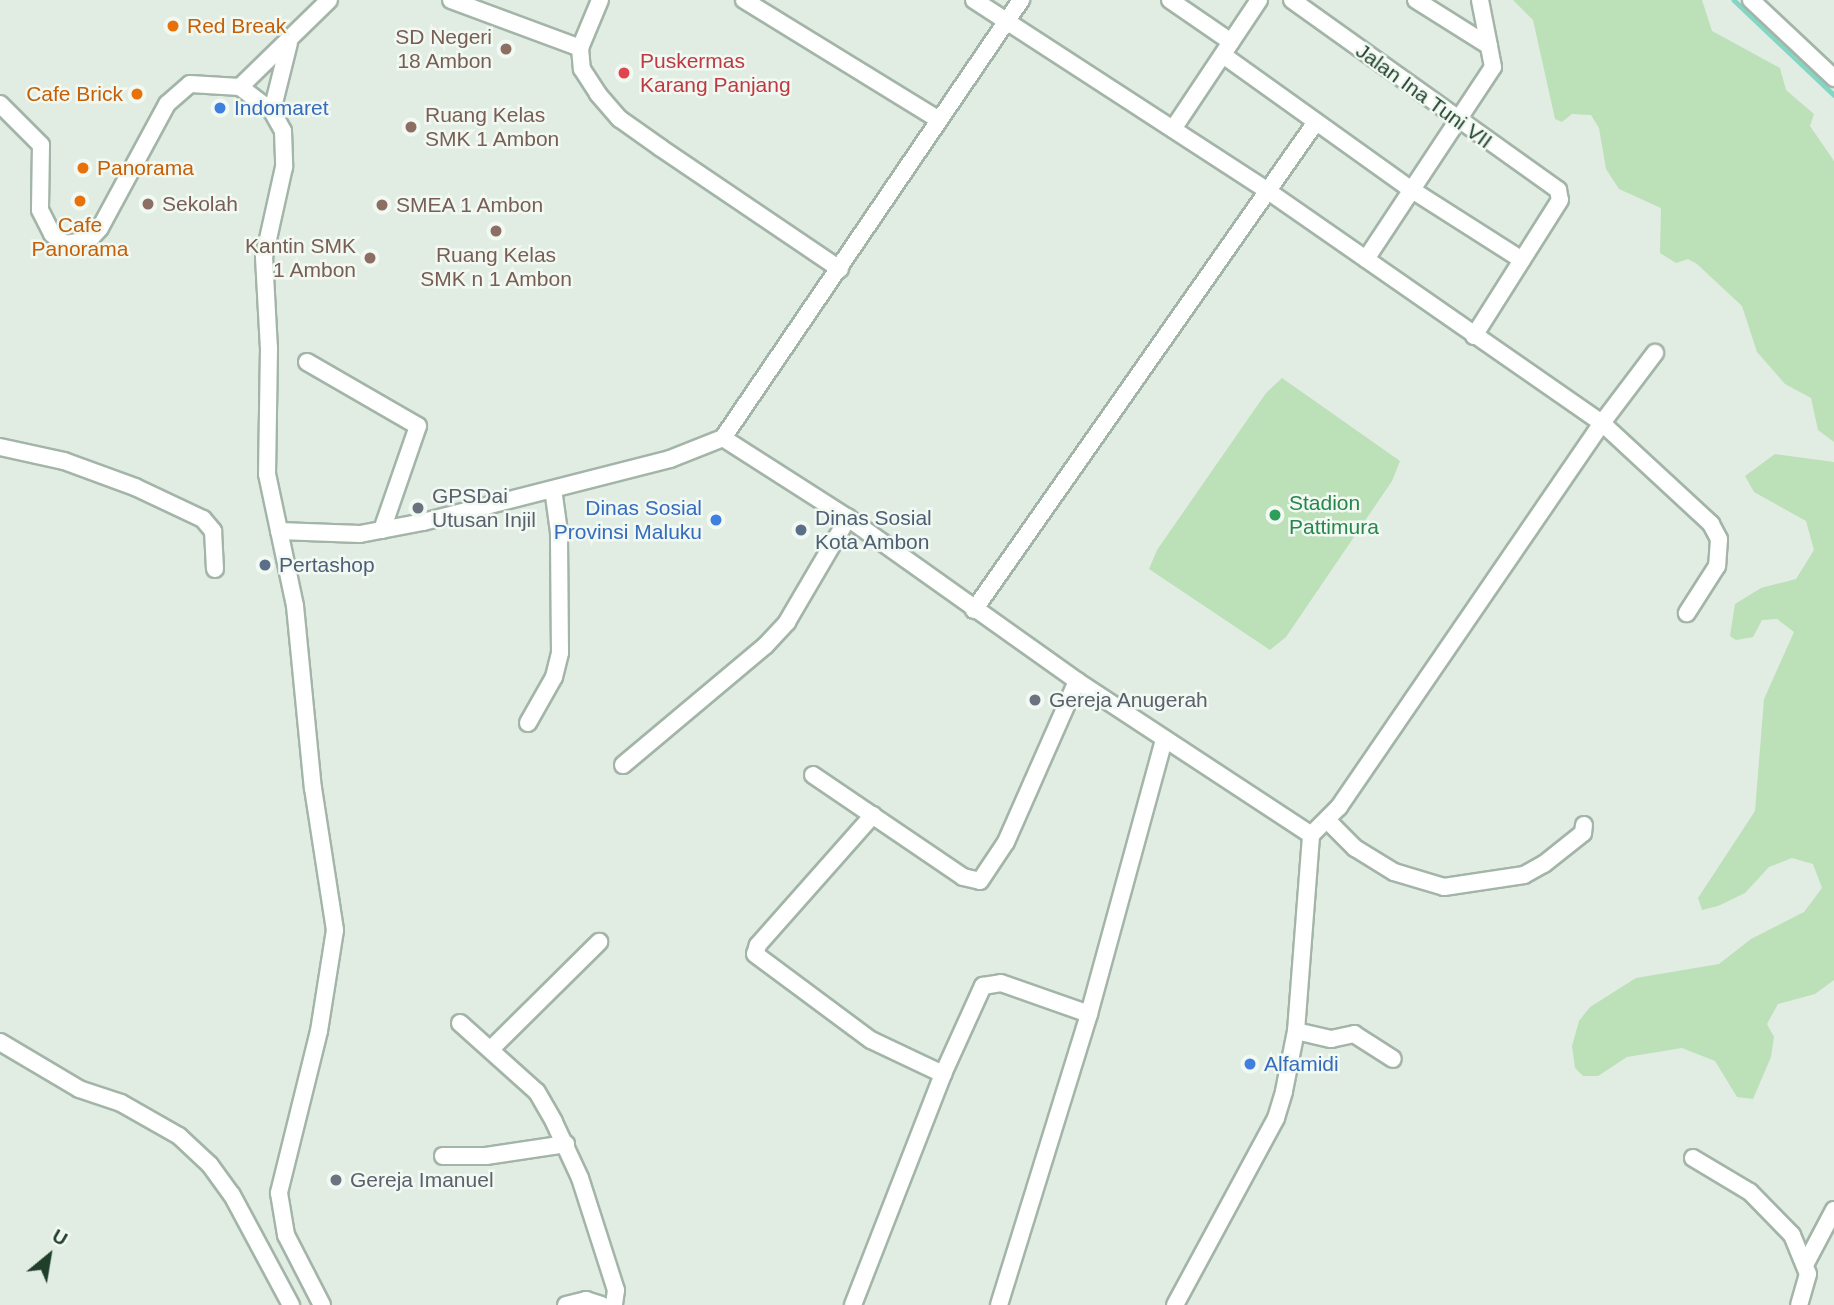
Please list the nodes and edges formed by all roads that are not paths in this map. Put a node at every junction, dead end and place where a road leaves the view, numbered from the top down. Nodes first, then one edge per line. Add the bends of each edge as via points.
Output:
1 (329, 0) edge
2 (451, 0) edge
3 (600, 0) edge
4 (744, 0) edge
5 (974, 0) edge
6 (1021, 0) edge
7 (1171, 0) edge
8 (1259, 0) edge
9 (1292, 0) edge
10 (1416, 0) edge
11 (1480, 0) edge
12 (1751, 0) edge
13 (1006, 22) junction
14 (289, 43) junction
15 (1489, 46) junction
16 (580, 48) junction
17 (1227, 48) junction
18 (1834, 78) edge
19 (240, 87) junction
20 (0, 104) edge
21 (272, 111) junction
22 (939, 120) junction
23 (1316, 122) junction
24 (1458, 122) junction
25 (1173, 130) junction
26 (1409, 188) junction
27 (1268, 191) junction
28 (1366, 259) junction
29 (1522, 260) junction
30 (840, 269) junction
31 (1474, 336) junction
32 (1655, 354) dead end
33 (307, 362) dead end
34 (1602, 423) junction
35 (723, 438) junction
36 (0, 447) edge
37 (553, 489) junction
38 (848, 518) junction
39 (382, 530) junction
40 (279, 531) junction
41 (215, 569) dead end
42 (974, 610) junction
43 (1686, 613) dead end
44 (1077, 681) junction
45 (528, 723) dead end
46 (1164, 740) junction
47 (623, 765) dead end
48 (813, 775) dead end
49 (873, 816) junction
50 (1327, 820) junction
51 (1584, 825) dead end
52 (1311, 835) junction
53 (599, 942) dead end
54 (1089, 1014) junction
55 (460, 1023) dead end
56 (1296, 1031) junction
57 (0, 1042) edge
58 (492, 1048) junction
59 (1393, 1059) dead end
60 (943, 1074) junction
61 (566, 1144) junction
62 (443, 1156) dead end
63 (1693, 1158) dead end
64 (1834, 1210) edge
65 (1806, 1263) junction
66 (291, 1305) edge
67 (322, 1305) edge
68 (566, 1305) edge
69 (601, 1305) edge
70 (614, 1305) edge
71 (853, 1305) edge
72 (999, 1305) edge
73 (1175, 1305) edge
74 (1799, 1305) edge

1 - 14 street
2 - 16 street
3 - 16 street
4 - 22 street
5 - 13 street
6 - 13 street
7 - 17 street
8 - 17 street
9 - 24 street, Jalan Ina Tuni VII
10 - 15 street
11 - 15 street
12 - 18 street
13 - 22 street
13 - 25 street
14 - 19 street
14 - 21 street
15 - 24 street via 1493,66
16 - 30 street via 588,81 620,119
17 - 23 street
17 - 25 street
19 - 20 street via 208,82 177,91 152,127 100,229 78,244 65,244 45,223 40,210 41,145
19 - 21 street
21 - 40 street via 284,145 284,167 264,257 269,348 267,474
22 - 30 street
23 - 26 street
23 - 27 street
24 - 26 street
24 - 29 street, Jalan Ina Tuni VII via 1558,190 1560,200
25 - 27 street
26 - 28 street
26 - 29 street
27 - 28 street
27 - 42 street
28 - 31 street
29 - 31 street
30 - 35 street
31 - 34 street
32 - 34 street
33 - 39 street via 418,426
34 - 43 street via 1711,524 1719,539 1717,566
34 - 50 street
35 - 37 street via 670,459
35 - 38 street
36 - 41 street via 64,461 203,519 214,531
37 - 39 street
37 - 45 street via 559,544 560,653 554,677
38 - 42 street
38 - 47 street via 787,622 765,646
39 - 40 street via 324,536
40 - 67 street via 295,606 313,788 335,930 319,1031 283,1171 280,1212 286,1236
42 - 44 street
44 - 46 street
44 - 49 street via 1006,842 985,878 964,877
46 - 52 street
46 - 54 street
48 - 49 street
49 - 60 street via 758,945 755,954 871,1040
50 - 51 street via 1354,848 1394,873 1444,887 1524,875 1583,833
50 - 52 street
52 - 56 street
53 - 58 street
54 - 60 street via 1001,983 987,983
54 - 72 street
55 - 58 street
56 - 59 street via 1331,1039 1354,1034
56 - 73 street via 1276,1118
57 - 66 street via 79,1088 121,1103 179,1136 210,1165 232,1195
58 - 61 street via 537,1092
60 - 71 street
61 - 62 street via 486,1156
61 - 70 street via 614,1283
63 - 65 street via 1750,1192 1792,1235
64 - 65 street
65 - 74 street
68 - 69 street via 586,1300

